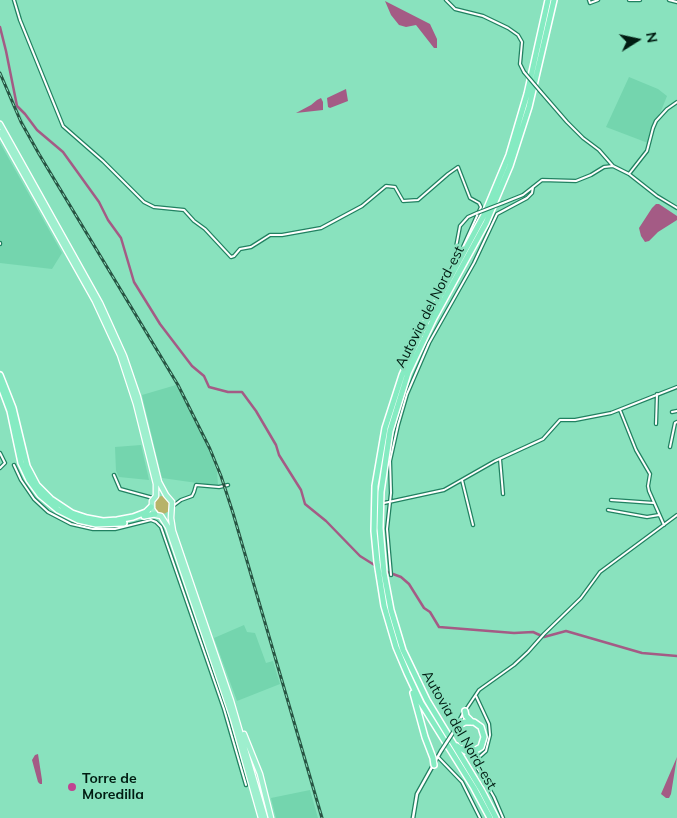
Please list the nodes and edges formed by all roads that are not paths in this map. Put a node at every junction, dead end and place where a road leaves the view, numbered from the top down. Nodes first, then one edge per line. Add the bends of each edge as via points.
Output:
1 (14, 0) edge
2 (446, 0) edge
3 (547, 0) edge
4 (554, 0) edge
5 (589, 0) edge
6 (598, 0) edge
7 (629, 0) edge
8 (640, 0) edge
9 (669, 0) edge
10 (677, 2) edge
11 (677, 102) edge
12 (0, 124) edge
13 (0, 132) edge
14 (613, 166) junction
15 (629, 174) junction
16 (533, 187) junction
17 (677, 208) edge
18 (0, 375) edge
19 (0, 384) edge
20 (677, 387) edge
21 (657, 394) junction
22 (620, 410) junction
23 (677, 411) edge
24 (672, 412) dead end
25 (677, 422) edge
26 (656, 424) dead end
27 (670, 447) dead end
28 (0, 453) edge
29 (500, 458) junction
30 (14, 465) dead end
31 (0, 468) edge
32 (114, 475) dead end
33 (462, 480) junction
34 (228, 485) dead end
35 (503, 494) dead end
36 (168, 496) junction
37 (147, 497) junction
38 (155, 497) junction
39 (181, 500) junction
40 (611, 500) dead end
41 (390, 502) junction
42 (384, 503) dead end
43 (654, 503) junction
44 (151, 505) junction
45 (173, 506) junction
46 (608, 510) dead end
47 (171, 512) junction
48 (155, 514) junction
49 (659, 515) junction
50 (677, 515) edge
51 (162, 516) junction
52 (473, 525) dead end
53 (664, 525) junction
54 (177, 542) junction
55 (391, 574) dead end
56 (407, 674) junction
57 (417, 681) junction
58 (475, 695) junction
59 (465, 711) junction
60 (472, 722) junction
61 (455, 729) junction
62 (432, 753) junction
63 (440, 754) junction
64 (434, 765) junction
65 (246, 785) dead end
66 (263, 818) edge
67 (271, 818) edge
68 (413, 818) edge
69 (480, 818) edge
70 (490, 818) edge
71 (496, 818) edge
72 (503, 818) edge

1 - 16 street, bridge via 63,126 144,202 156,207 184,210 231,257 271,235 321,228 362,206 387,186 395,187 404,201 418,200 458,167 470,198 481,207 462,247 454,258 460,226 467,218 477,213 503,204 523,196
2 - 14 street, bridge via 454,9 483,16 520,36 520,64 524,72 572,127 601,151
3 - 56 highway, Autovia del Nord-est via 518,125 500,177 476,230 415,345 389,411 380,451 374,531 377,562 391,632
4 - 57 highway, Autovia del Nord-est via 529,108 505,181 479,238 421,345 396,407 386,451 381,487 383,566 394,621
5 - 6 street via 588,3
7 - 8 street
9 - 10 street
11 - 15 street via 657,120 647,151
12 - 36 highway via 113,330 133,383 159,482
13 - 38 highway via 95,301 116,345 136,404 156,484
14 - 15 street
14 - 16 street via 576,181 544,180
15 - 17 street
16 - 41 street via 527,198 497,214 422,357 396,432 390,464
18 - 44 highway via 13,408 27,466 48,497 72,513 99,520 128,518 146,512
19 - 48 highway via 24,470 49,504 71,517 96,524 118,524
20 - 21 street
21 - 22 street
21 - 26 street
22 - 29 street via 576,420 560,420 543,439
22 - 43 street via 636,450 651,475 648,486
23 - 24 street
25 - 27 street
28 - 31 street via 5,463
29 - 33 street
29 - 35 street
30 - 65 street via 34,499 48,512 71,524 104,530 151,520 161,527 224,709
32 - 37 street via 120,489
33 - 41 street via 443,490
33 - 52 street
34 - 39 street via 196,485 193,495
36 - 38 highway
36 - 39 street
36 - 45 highway
37 - 38 street
37 - 44 street
38 - 44 highway
39 - 45 street
40 - 43 street
41 - 42 street
41 - 55 street via 386,530
43 - 49 street
44 - 48 highway
45 - 47 highway
46 - 49 street via 646,518
47 - 51 highway
47 - 54 highway
48 - 51 highway
49 - 53 street
50 - 53 street
51 - 66 highway via 228,702
53 - 58 street via 600,572 581,598 516,664
54 - 66 highway via 233,708
54 - 67 highway via 260,774
56 - 62 highway
56 - 70 highway, Autovia del Nord-est
57 - 60 highway via 456,744 471,752 477,750 484,740 481,727
57 - 71 highway, Autovia del Nord-est
58 - 59 street
58 - 72 street via 489,724 490,735 486,750 475,764
59 - 60 highway
59 - 61 street
60 - 61 highway via 465,722
61 - 63 street, bridge
62 - 63 highway
62 - 64 highway
63 - 64 street
63 - 69 street via 462,782
64 - 68 street via 417,794

